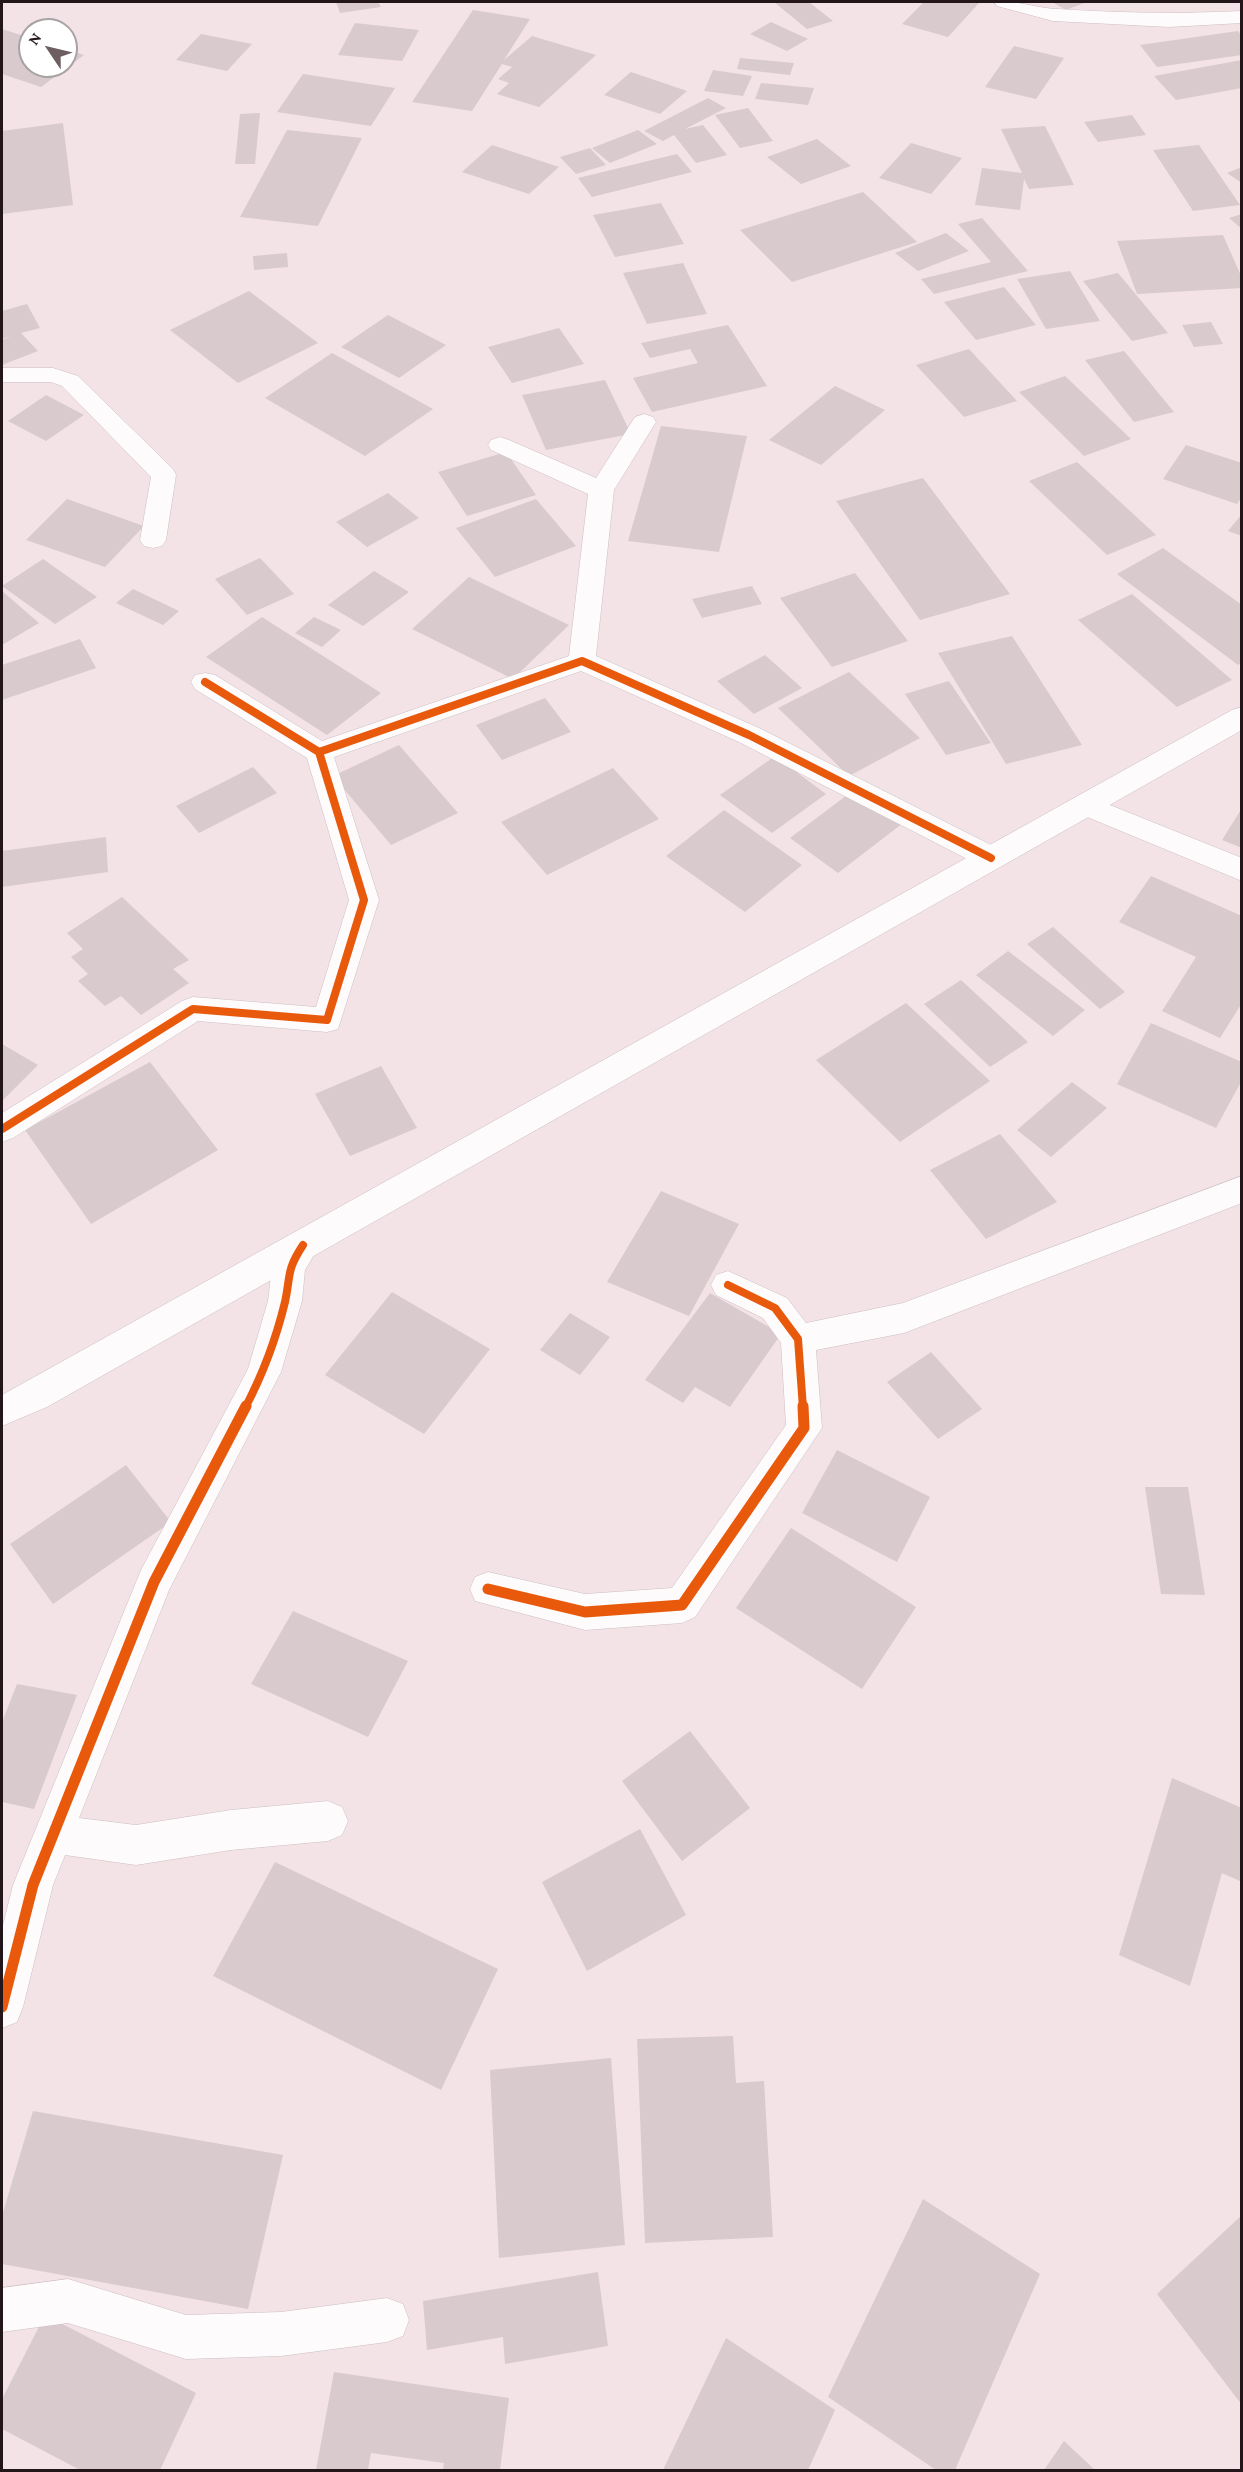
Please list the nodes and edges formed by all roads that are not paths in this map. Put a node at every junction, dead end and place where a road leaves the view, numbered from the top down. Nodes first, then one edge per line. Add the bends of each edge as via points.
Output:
1 (1004, 2) edge
2 (1242, 17) edge
3 (2, 375) edge
4 (644, 422) dead end
5 (500, 445) dead end
6 (601, 490) junction
7 (153, 540) dead end
8 (582, 661) junction
9 (205, 682) dead end
10 (1242, 717) edge
11 (319, 752) junction
12 (1085, 805) junction
13 (991, 858) junction
14 (1242, 870) edge
15 (2, 1129) edge
16 (1242, 1189) edge
17 (303, 1245) junction
18 (728, 1285) dead end
19 (798, 1339) junction
20 (2, 1411) edge
21 (488, 1589) dead end
22 (328, 1821) dead end
23 (54, 1834) junction
24 (2, 2007) edge
25 (2, 2310) edge
26 (387, 2320) dead end

1 - 2 street via 1053,15 1169,21
3 - 7 street via 53,375 70,381 164,475
4 - 6 street
5 - 6 street
6 - 8 street
8 - 11 street
8 - 13 street via 749,735
9 - 11 street
10 - 12 street
11 - 15 street via 364,900 327,1020 193,1010
12 - 13 street
12 - 14 street
13 - 17 street
16 - 19 street via 904,1317
17 - 20 street
17 - 23 street via 289,1267 285,1301 264,1372 154,1582
18 - 19 street via 775,1308
19 - 21 street via 804,1428 682,1605 585,1612
22 - 23 street via 231,1830 136,1845
23 - 24 street via 33,1885
25 - 26 street via 68,2301 186,2337 281,2334

